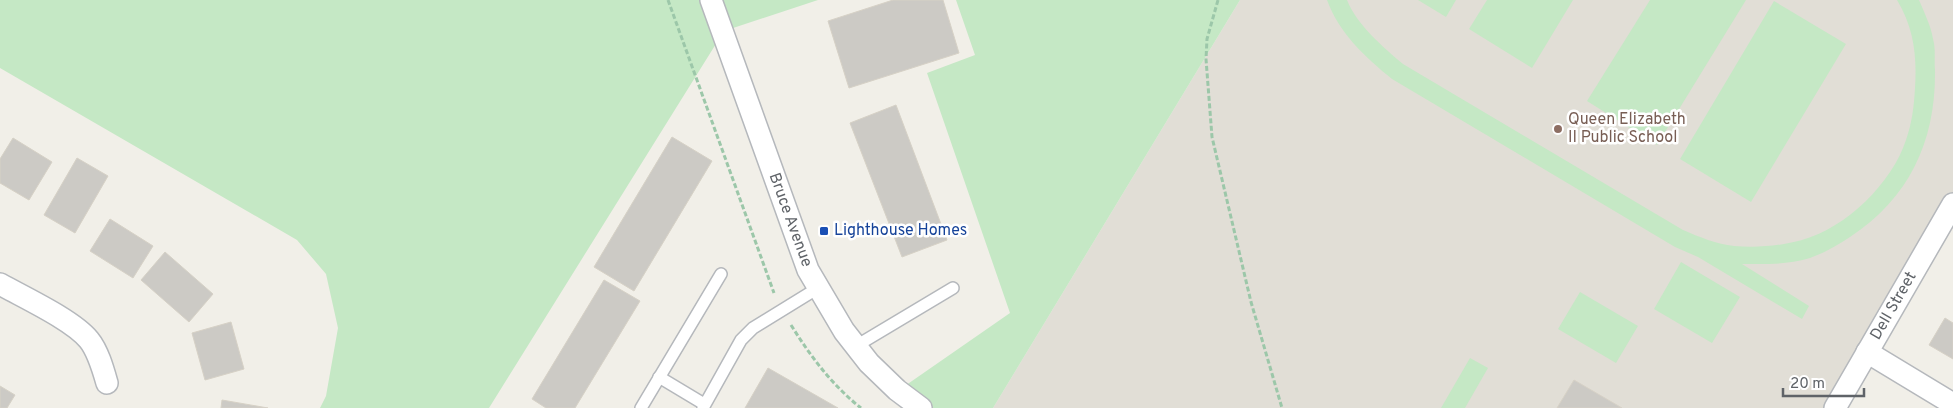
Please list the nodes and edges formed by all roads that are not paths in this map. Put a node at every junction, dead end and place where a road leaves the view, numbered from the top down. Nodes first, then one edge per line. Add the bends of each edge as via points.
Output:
1 (710, 0) edge
2 (1953, 204) edge
3 (721, 274) dead end
4 (0, 284) edge
5 (818, 288) junction
6 (953, 288) dead end
7 (856, 346) junction
8 (1867, 352) junction
9 (659, 377) junction
10 (107, 383) dead end
11 (1953, 404) edge
12 (704, 406) edge
13 (641, 408) edge
14 (921, 408) edge
15 (1835, 408) edge

1 - 5 street, Bruce Avenue via 808,270
2 - 8 street, Dell Street
3 - 9 lane
4 - 10 street via 74,326 90,340
5 - 7 street, Bruce Avenue
5 - 12 lane via 753,328 740,340
6 - 7 lane
7 - 14 street, Bruce Avenue via 897,390
8 - 11 street
8 - 15 street, Dell Street
9 - 12 lane
9 - 13 lane

